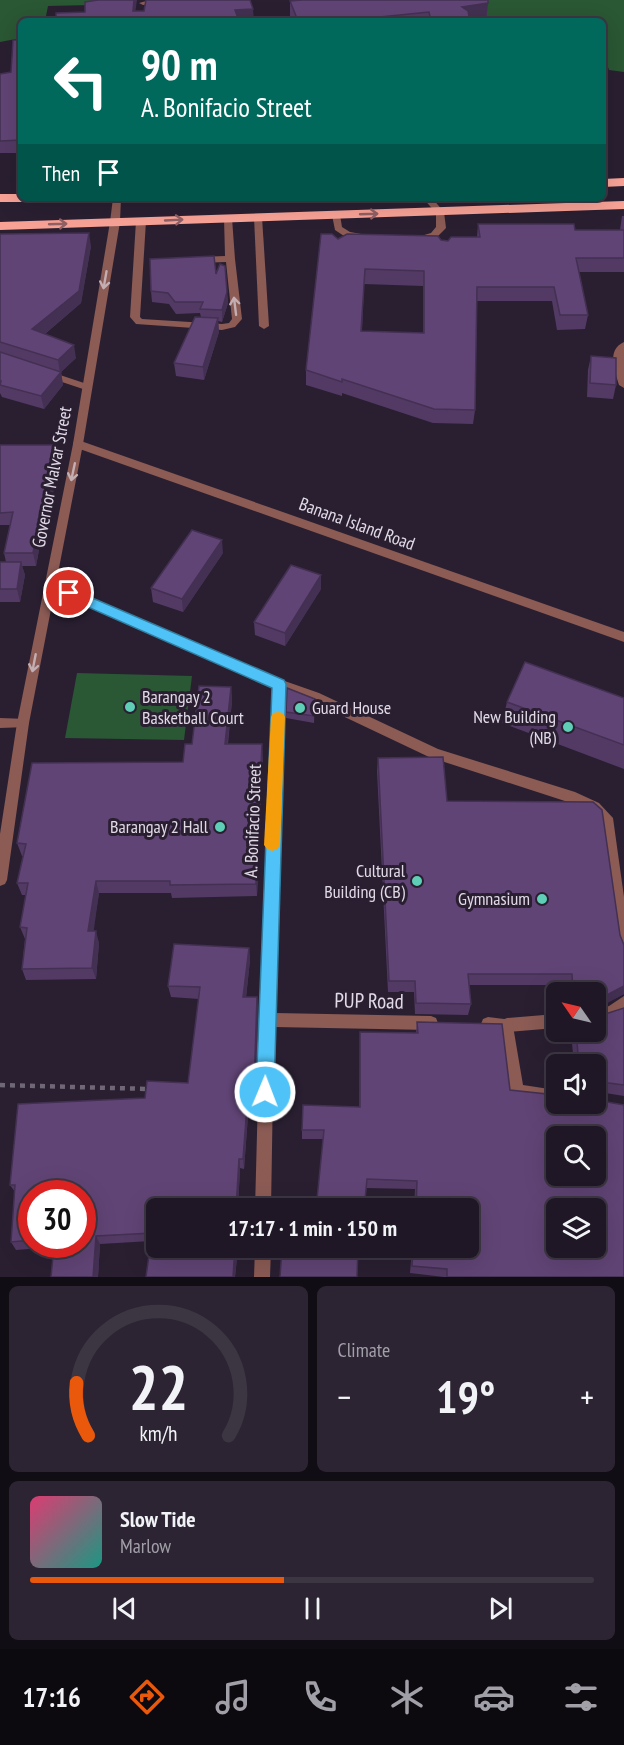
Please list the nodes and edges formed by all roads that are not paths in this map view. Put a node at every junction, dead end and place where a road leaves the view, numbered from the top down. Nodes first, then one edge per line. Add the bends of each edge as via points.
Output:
1 (170, 0) edge
2 (143, 1) edge
3 (141, 12) edge
4 (624, 182) edge
5 (606, 183) edge
6 (0, 198) edge
7 (18, 198) edge
8 (117, 201) edge
9 (430, 201) edge
10 (624, 205) edge
11 (440, 212) junction
12 (258, 217) junction
13 (228, 218) junction
14 (115, 222) junction
15 (141, 222) junction
16 (0, 226) edge
17 (338, 227) junction
18 (441, 228) junction
19 (375, 239) edge
20 (442, 239) edge
21 (402, 241) edge
22 (230, 259) junction
23 (183, 261) edge
24 (148, 262) edge
25 (137, 263) junction
26 (264, 326) dead end
27 (624, 345) edge
28 (32, 369) edge
29 (624, 385) edge
30 (87, 387) junction
31 (78, 444) junction
32 (50, 585) junction
33 (624, 637) edge
34 (279, 684) junction
35 (0, 723) edge
36 (23, 723) junction
37 (0, 880) edge
38 (624, 946) edge
39 (624, 1003) edge
40 (606, 1014) edge
41 (267, 1020) junction
42 (546, 1022) edge
43 (450, 1024) edge
44 (473, 1024) edge
45 (507, 1025) junction
46 (546, 1096) edge
47 (263, 1198) edge
48 (263, 1258) edge
49 (262, 1277) edge

1 - 2 street
2 - 3 street
4 - 5 highway
6 - 7 highway
8 - 14 street, Governor Malvar Street
9 - 11 street
10 - 11 highway
17 -> 11 highway
11 - 18 street
12 - 13 highway
12 - 17 highway
12 - 26 street
15 -> 13 highway
13 - 22 street
14 - 15 highway
16 -> 14 highway
14 -> 30 street, Governor Malvar Street
15 - 25 street
17 - 19 street via 347,234
18 - 20 street
18 - 21 street via 425,238
22 - 23 street
25 -> 22 street via 135,317 140,322 222,327 237,319
24 - 25 street
27 - 29 street via 617,358
28 - 30 street
30 - 31 street, Governor Malvar Street
31 -> 32 street, Governor Malvar Street
31 - 33 street, Banana Island Road
32 - 34 street
32 -> 36 street, Governor Malvar Street
34 - 38 street via 434,753 594,807 606,818
34 - 41 street, A. Bonifacio Street
35 - 36 street
36 - 37 street, Governor Malvar Street
39 - 40 street
41 - 43 street, PUP Road
41 - 47 street, A. Bonifacio Street
42 - 45 street
44 - 45 street
45 - 46 street via 516,1092
48 - 49 street

